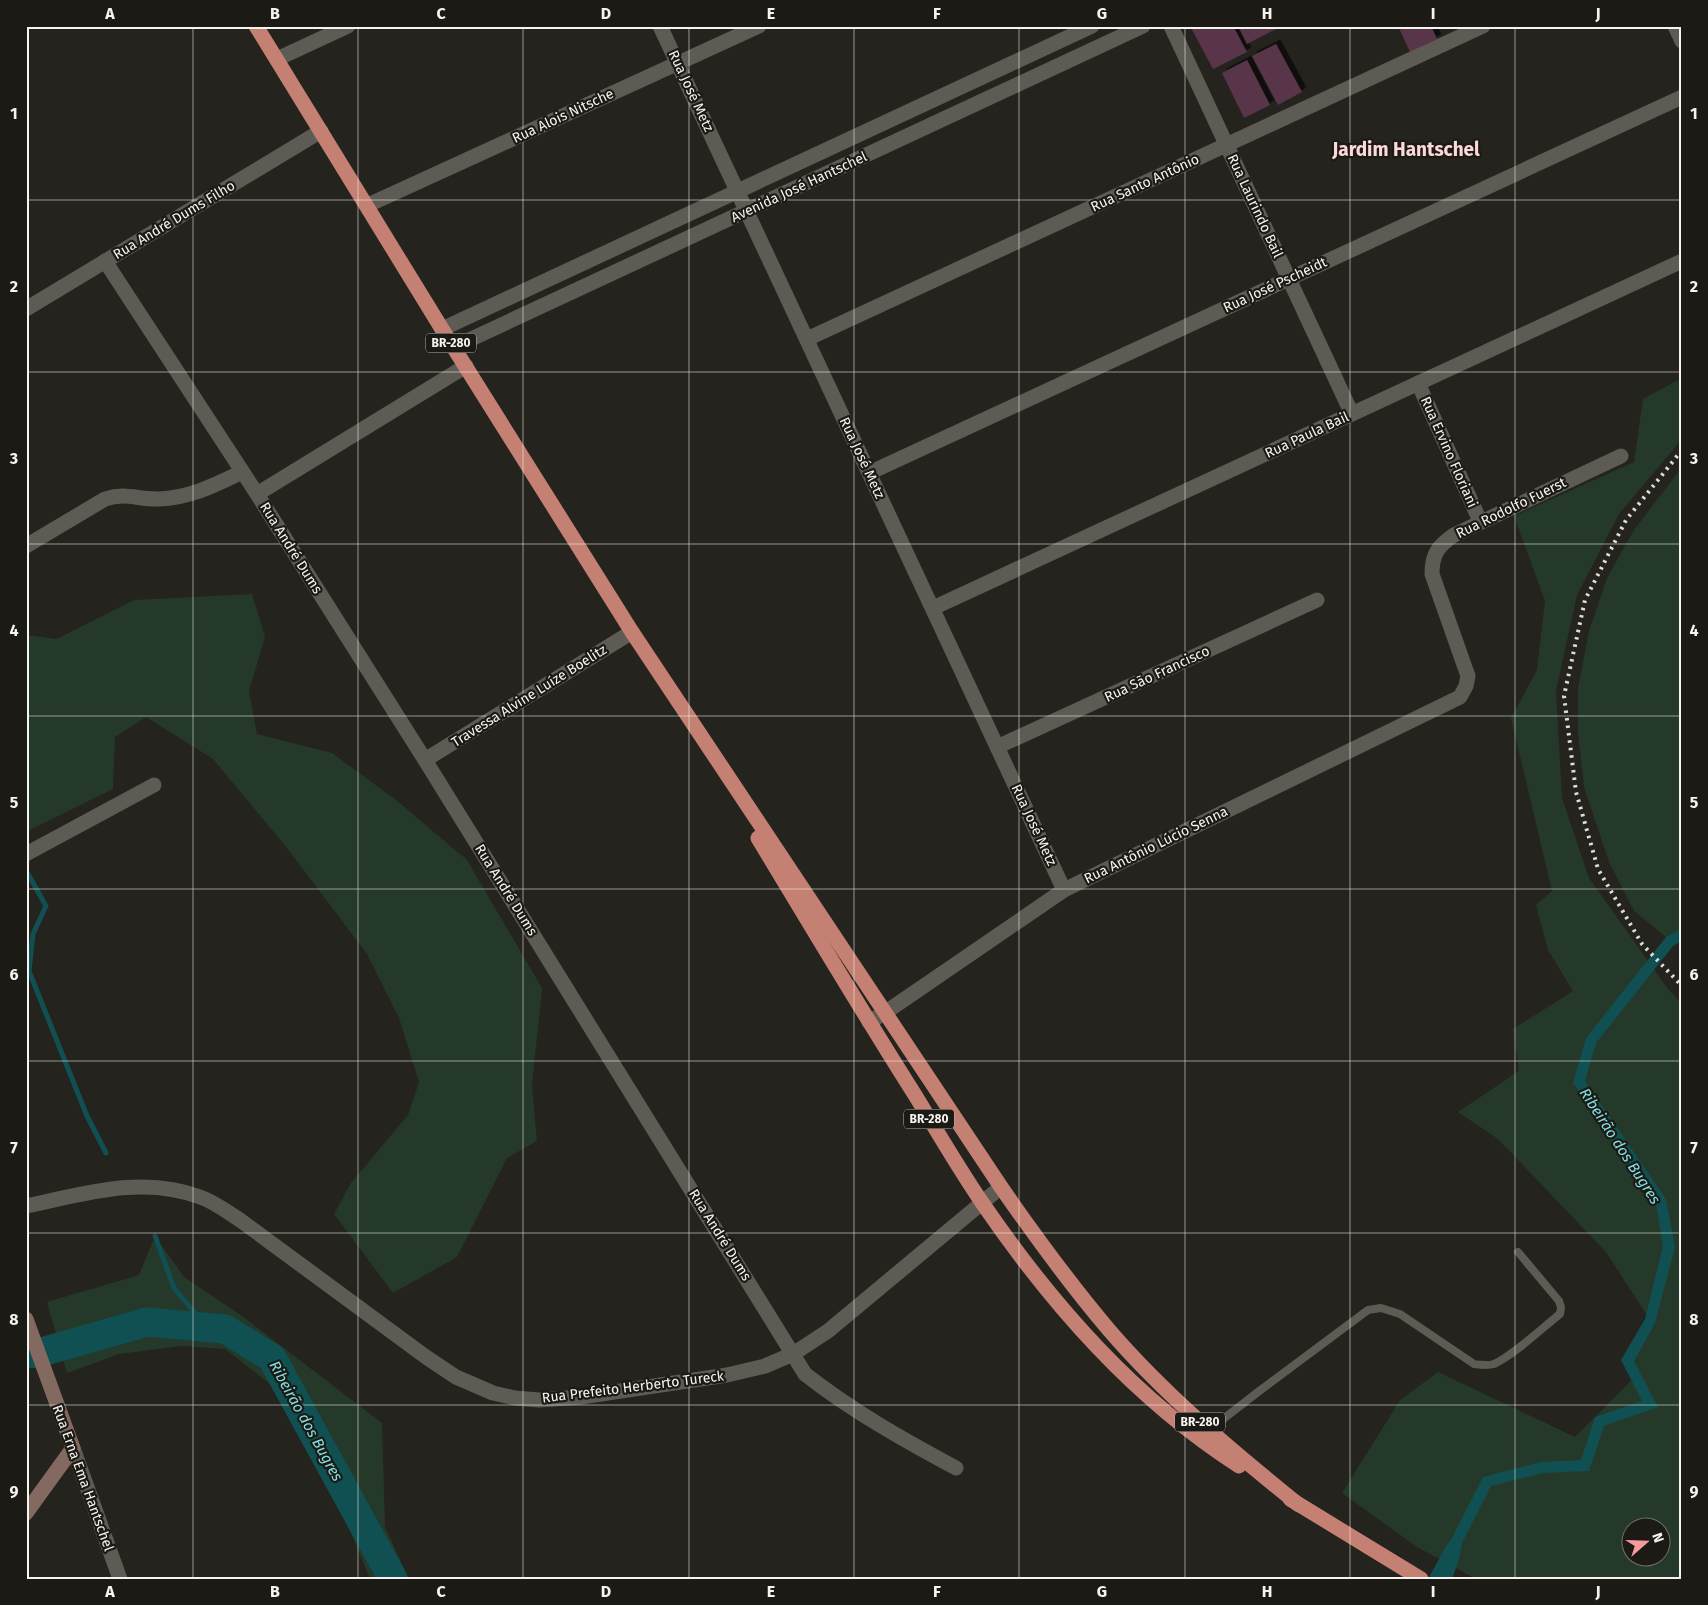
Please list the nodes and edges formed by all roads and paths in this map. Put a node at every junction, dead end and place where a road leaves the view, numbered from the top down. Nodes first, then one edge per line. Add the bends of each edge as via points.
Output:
1 (256, 26) edge
2 (348, 26) edge
3 (660, 26) edge
4 (759, 26) edge
5 (1092, 26) edge
6 (1143, 26) edge
7 (1171, 26) edge
8 (1483, 26) edge
9 (1675, 26) edge
10 (1682, 41) edge
11 (277, 59) junction
12 (678, 63) junction
13 (1682, 97) edge
14 (321, 131) junction
15 (1226, 145) junction
16 (738, 192) junction
17 (368, 205) junction
18 (747, 211) junction
19 (105, 261) junction
20 (1682, 261) edge
21 (1289, 278) junction
22 (26, 309) edge
23 (442, 329) junction
24 (807, 339) junction
25 (454, 347) junction
26 (466, 366) junction
27 (1418, 384) junction
28 (1352, 414) junction
29 (1621, 456) dead end
30 (242, 472) junction
31 (869, 473) junction
32 (257, 494) junction
33 (1480, 521) junction
34 (26, 546) edge
35 (1317, 600) dead end
36 (932, 608) junction
37 (632, 632) junction
38 (648, 657) junction
39 (1460, 696) joint
40 (997, 747) junction
41 (425, 760) junction
42 (154, 785) dead end
43 (26, 854) edge
44 (1064, 890) junction
45 (886, 1012) junction
46 (869, 1022) junction
47 (1001, 1187) junction
48 (982, 1203) junction
49 (26, 1206) edge
50 (1518, 1252) dead end
51 (28, 1325) edge
52 (794, 1354) junction
53 (1210, 1430) junction
54 (73, 1448) junction
55 (956, 1468) dead end
56 (1299, 1505) junction
57 (26, 1513) edge
58 (120, 1579) edge
59 (1421, 1579) edge

1 - 11 highway, BR-280
2 - 11 street
3 - 12 street, Rua José Metz
4 - 12 street, Rua Alois Nitsche
5 - 16 street, Avenida José Hantschel
6 - 18 street, Avenida José Hantschel
7 - 15 street, Rua Laurindo Bail
8 - 15 street, Rua Santo Antônio
9 - 10 street
11 - 14 highway, BR-280
12 - 16 street, Rua José Metz
12 - 17 street, Rua Alois Nitsche
13 - 21 street, Rua José Pscheidt
14 - 17 highway, BR-280
14 - 19 street, Rua André Dums Filho
15 - 21 street, Rua Laurindo Bail
15 - 24 street, Rua Santo Antônio
16 - 18 street, Rua José Metz
16 - 23 street, Avenida José Hantschel
17 - 23 highway, BR-280
18 - 24 street, Rua José Metz
18 - 25 street, Avenida José Hantschel
19 - 22 street, Rua André Dums Filho
19 - 30 street, Rua André Dums
20 - 27 street, Rua Paula Bail
21 - 28 street, Rua Laurindo Bail
21 - 31 street, Rua José Pscheidt
23 - 25 highway, BR-280
24 - 31 street, Rua José Metz
25 - 26 highway, BR-280
26 - 32 street
26 - 37 highway, BR-280
27 - 28 street, Rua Paula Bail
27 - 33 street, Rua Ervino Floriani
28 - 36 street, Rua Paula Bail
29 - 33 street, Rua Rodolfo Fuerst
30 - 32 street, Rua André Dums
30 - 34 street via 197,493 178,498 129,495 105,499
31 - 36 street, Rua José Metz
32 - 41 street, Rua André Dums
33 - 39 street, Rua Rodolfo Fuerst via 1444,542 1435,552 1432,564 1436,587 1468,676
35 - 40 street, Rua São Francisco
36 - 40 street, Rua José Metz
37 - 38 highway, BR-280
37 - 41 street, Travessa Alvine Luíze Boelitz
38 - 45 highway, BR-280
38 - 46 highway, BR-280
39 - 44 street, Rua Antônio Lúcio Senna
40 - 44 street, Rua José Metz
41 - 52 street, Rua André Dums
42 - 43 street
44 - 45 street, Rua Antônio Lúcio Senna
45 - 46 street, Rua Antônio Lúcio Senna
45 - 47 highway, BR-280
46 - 48 highway, BR-280
47 - 48 street, Rua Prefeito Herberto Tureck
47 - 53 highway, BR-280 via 1045,1251 1110,1331
48 - 52 street, Rua Prefeito Herberto Tureck via 828,1331
48 - 56 highway, BR-280 via 1034,1274 1097,1347 1144,1394 1194,1436
49 - 52 street, Rua Prefeito Herberto Tureck via 135,1186 158,1186 202,1197 240,1220 456,1377 493,1393 515,1398 581,1397 727,1375 765,1366
50 - 53 lane via 1559,1301 1560,1314 1493,1364 1474,1364 1400,1314 1381,1308 1368,1310
51 - 54 main road, Rua Erna Ema Hantschel
52 - 55 street, Rua André Dums via 806,1374 830,1393 893,1434
53 - 56 highway, BR-280
54 - 57 main road
54 - 58 street, Rua Erna Ema Hantschel
56 - 59 highway, BR-280

